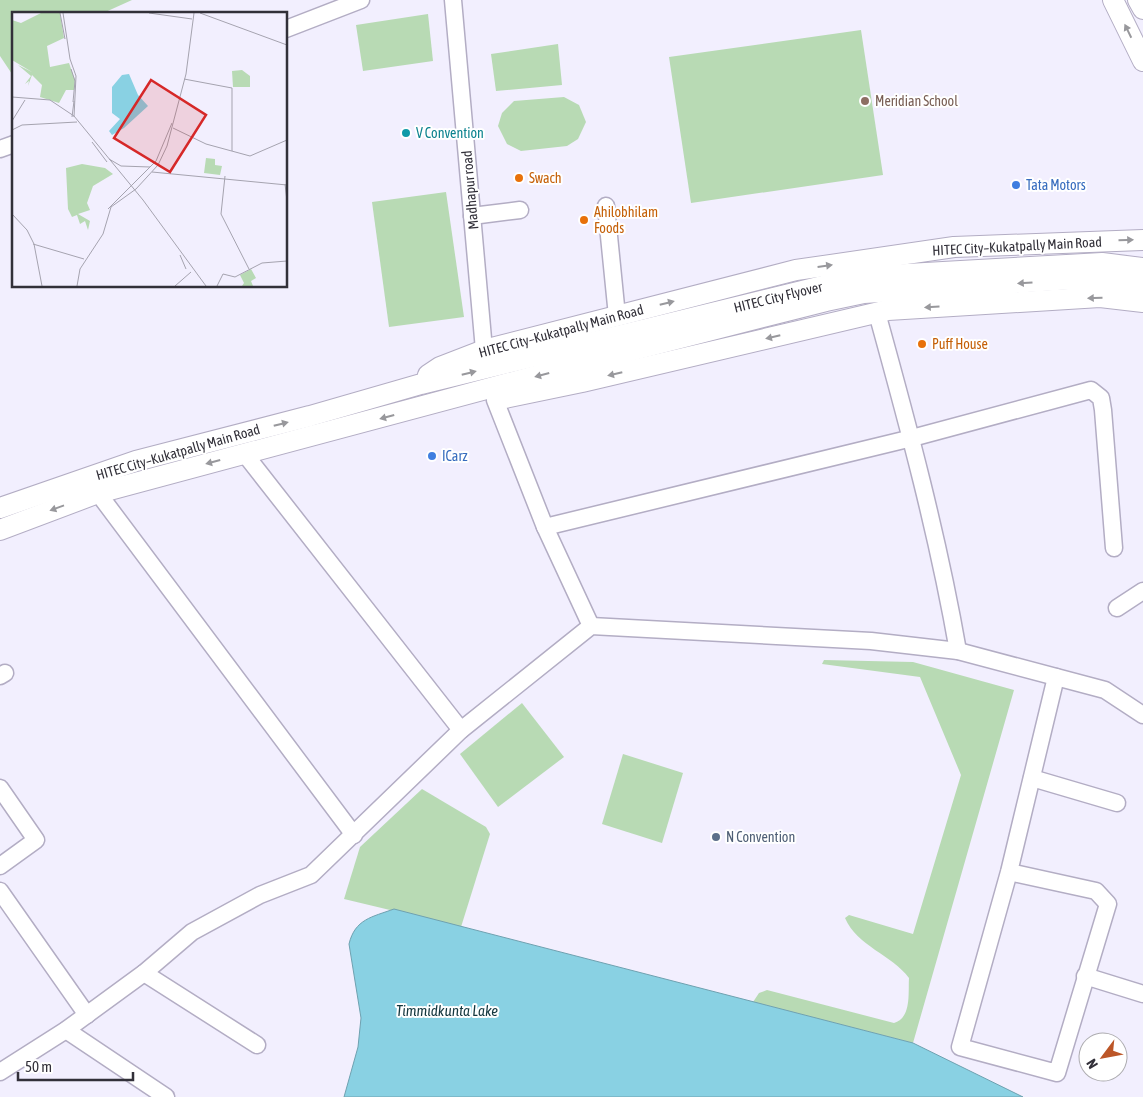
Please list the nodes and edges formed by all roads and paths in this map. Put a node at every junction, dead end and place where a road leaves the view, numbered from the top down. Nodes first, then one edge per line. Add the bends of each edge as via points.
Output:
1 (361, 0) edge
2 (453, 0) edge
3 (1113, 0) edge
4 (1138, 0) edge
5 (1143, 9) edge
6 (288, 27) edge
7 (1143, 61) edge
8 (12, 145) edge
9 (0, 149) edge
10 (606, 206) dead end
11 (520, 210) dead end
12 (472, 216) junction
13 (1143, 240) edge
14 (1143, 268) edge
15 (1143, 284) edge
16 (1143, 302) edge
17 (877, 313) junction
18 (617, 316) junction
19 (688, 327) junction
20 (484, 350) junction
21 (421, 384) junction
22 (495, 400) junction
23 (434, 404) junction
24 (912, 438) junction
25 (244, 454) junction
26 (98, 493) junction
27 (0, 508) edge
28 (545, 527) junction
29 (0, 530) edge
30 (1114, 548) dead end
31 (1143, 591) edge
32 (1116, 608) dead end
33 (591, 626) junction
34 (958, 651) junction
35 (1056, 677) junction
36 (1143, 715) edge
37 (461, 730) junction
38 (1032, 778) junction
39 (0, 788) edge
40 (1117, 803) dead end
41 (354, 835) junction
42 (0, 866) edge
43 (1009, 872) junction
44 (0, 891) edge
45 (144, 973) junction
46 (1085, 976) junction
47 (1143, 994) edge
48 (87, 1015) junction
49 (66, 1030) junction
50 (257, 1045) dead end
51 (0, 1072) edge
52 (166, 1097) edge

1 - 6 street
2 - 12 street, Madhapur road
7 -> 3 main road
4 - 5 main road
8 - 9 street
10 - 18 street
11 - 12 street
12 - 20 street, Madhapur road
18 -> 13 main road, HITEC City–Kukatpally Main Road via 796,270 954,247
14 - 19 main road, HITEC City Flyover via 1102,263 872,276
15 -> 19 main road, HITEC City Flyover via 1072,279 864,293
16 -> 17 main road, HITEC City–Kukatpally Main Road via 1100,297
17 -> 22 main road, HITEC City–Kukatpally Main Road
17 - 24 street
18 - 20 main road, HITEC City–Kukatpally Main Road
21 -> 19 main road, HITEC City Flyover
19 -> 23 main road, HITEC City Flyover
20 - 21 main road, HITEC City–Kukatpally Main Road via 440,367
27 -> 21 main road, HITEC City–Kukatpally Main Road via 136,461
22 - 23 main road, HITEC City–Kukatpally Main Road via 451,406
22 - 28 street
23 -> 25 main road, HITEC City–Kukatpally Main Road
24 - 28 street
24 - 30 street via 1091,390 1101,398 1103,410
24 - 34 street via 943,566
25 -> 26 main road, HITEC City–Kukatpally Main Road
25 - 37 street
26 -> 29 main road, HITEC City–Kukatpally Main Road
26 - 41 street
28 - 33 street
31 - 32 street
33 - 34 street via 871,641
33 - 37 street
34 - 35 street
35 - 36 street via 1105,690
35 - 38 street
37 - 41 street
38 - 40 street
38 - 43 street
39 - 42 street via 36,840
41 - 45 street via 311,876 260,895 192,932
43 - 46 street via 1096,891 1103,896 1108,904
43 - 46 street via 960,1047 1057,1073
44 - 48 street
45 - 48 street
45 - 50 street
46 - 47 street
48 - 49 street
49 - 51 street
49 - 52 street

